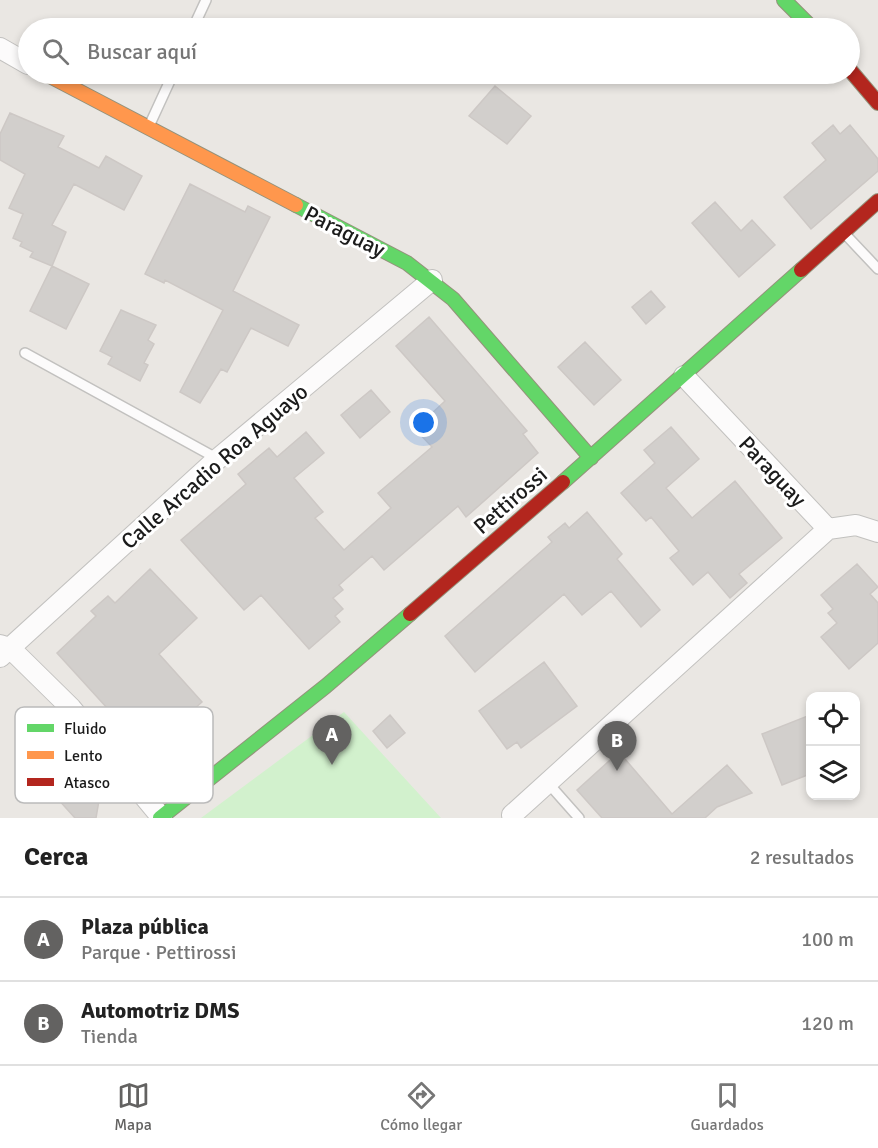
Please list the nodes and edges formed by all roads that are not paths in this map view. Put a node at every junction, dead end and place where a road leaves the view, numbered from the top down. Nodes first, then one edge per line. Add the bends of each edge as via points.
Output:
1 (206, 0) edge
2 (784, 0) edge
3 (198, 18) edge
4 (802, 18) edge
5 (0, 48) edge
6 (18, 58) edge
7 (860, 83) edge
8 (65, 84) edge
9 (168, 84) edge
10 (878, 103) edge
11 (148, 129) junction
12 (878, 201) edge
13 (843, 232) junction
14 (878, 269) edge
15 (432, 280) junction
16 (26, 353) dead end
17 (684, 376) junction
18 (591, 458) junction
19 (218, 459) junction
20 (828, 529) junction
21 (878, 532) edge
22 (3, 650) edge
23 (70, 707) edge
24 (213, 776) edge
25 (548, 783) junction
26 (149, 803) edge
27 (179, 803) edge
28 (512, 815) dead end
29 (161, 817) edge
30 (579, 818) edge

1 - 3 lane
2 - 4 street
5 - 6 street
7 - 10 street
8 - 11 street, Paraguay
9 - 11 lane
11 - 15 street, Paraguay via 407,263
12 - 13 street, Pettirossi
13 - 14 lane
13 - 17 street, Pettirossi
15 - 18 street, Paraguay via 453,299
15 - 19 street, Calle Arcadio Roa Aguayo
16 - 19 lane
17 - 18 street, Pettirossi
17 - 20 street, Paraguay
18 - 24 street, Pettirossi via 326,686
19 - 22 street, Calle Arcadio Roa Aguayo
20 - 21 street via 856,525
20 - 25 street
22 - 23 street
25 - 28 street
25 - 30 lane
26 - 29 street
27 - 29 street, Pettirossi

